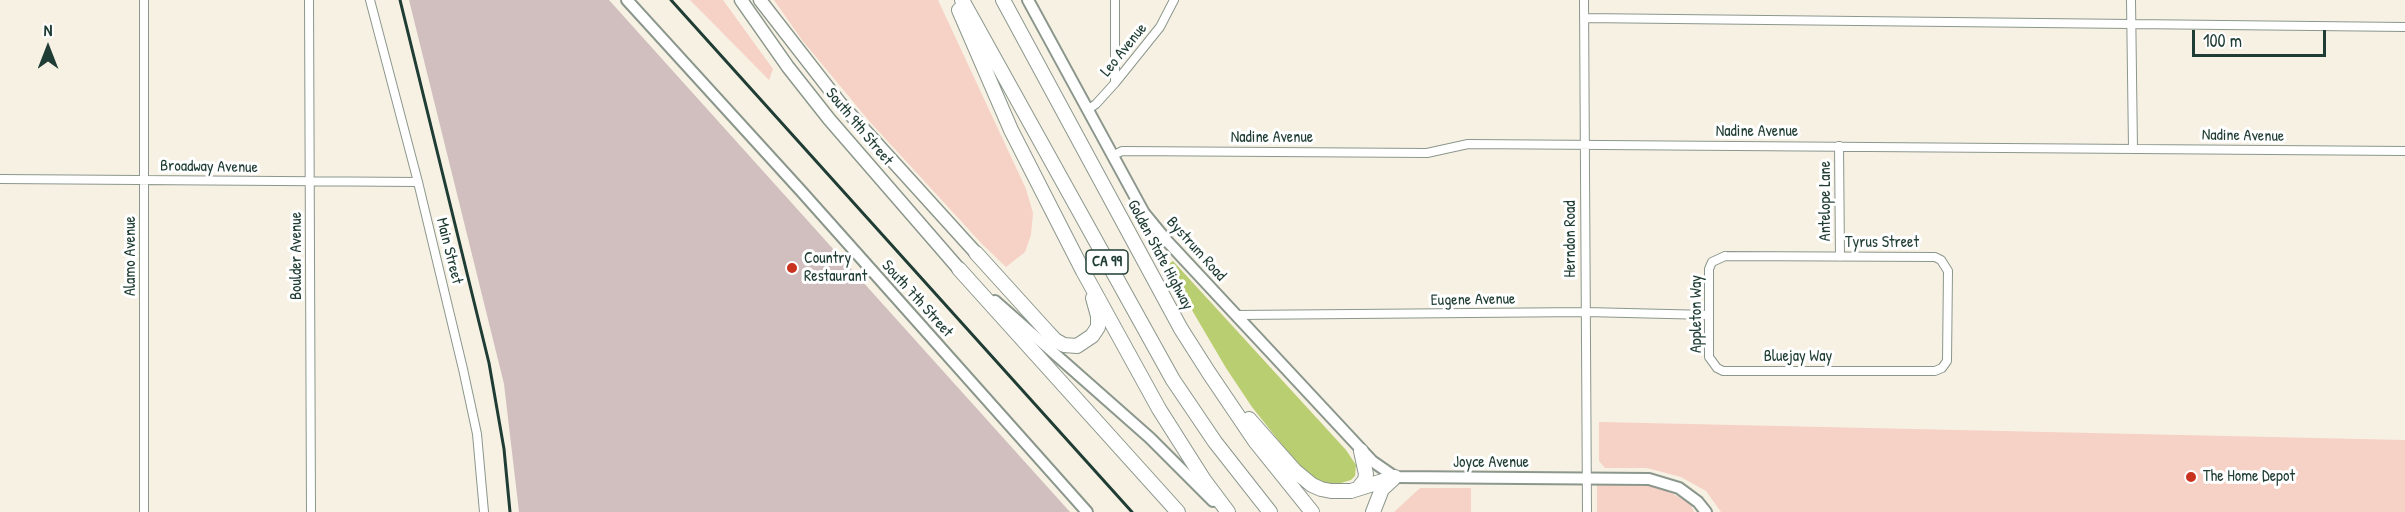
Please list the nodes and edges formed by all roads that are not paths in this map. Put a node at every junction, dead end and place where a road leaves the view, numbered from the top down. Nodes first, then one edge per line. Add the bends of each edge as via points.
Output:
1 (144, 0) edge
2 (309, 0) edge
3 (370, 0) edge
4 (627, 0) edge
5 (741, 0) edge
6 (955, 0) edge
7 (962, 0) edge
8 (1003, 0) edge
9 (1028, 0) edge
10 (1115, 0) edge
11 (1174, 0) edge
12 (1584, 0) edge
13 (2131, 0) edge
14 (763, 4) edge
15 (752, 16) junction
16 (1584, 18) junction
17 (2131, 24) junction
18 (2405, 27) edge
19 (1115, 82) junction
20 (1087, 110) junction
21 (1586, 145) junction
22 (1839, 146) junction
23 (2133, 149) junction
24 (2405, 151) edge
25 (1112, 156) junction
26 (0, 179) edge
27 (144, 180) junction
28 (311, 182) junction
29 (418, 182) junction
30 (976, 253) joint
31 (1840, 257) junction
32 (1712, 262) joint
33 (959, 269) junction
34 (1083, 271) junction
35 (1586, 312) junction
36 (1237, 315) junction
37 (1709, 315) junction
38 (1713, 365) joint
39 (1944, 367) joint
40 (1209, 373) junction
41 (1361, 451) junction
42 (1395, 477) junction
43 (1587, 478) junction
44 (1360, 486) junction
45 (144, 512) edge
46 (311, 512) edge
47 (484, 512) edge
48 (1087, 512) edge
49 (1178, 512) edge
50 (1226, 512) edge
51 (1270, 512) edge
52 (1312, 512) edge
53 (1373, 512) edge
54 (1587, 512) edge
55 (1706, 512) edge

1 - 27 street, Alamo Avenue
2 - 28 street, Boulder Avenue
3 - 29 street, Main Street
4 - 48 street, South 7th Street
5 - 15 main road, South 9th Street
6 - 34 highway via 1011,130
7 - 51 highway, CA 99 via 1173,380
8 - 40 highway, Golden State Highway / CA 99
9 - 20 street, Bystrum Road
10 - 19 street
11 - 19 street, Leo Avenue via 1160,27
12 - 16 street, Herndon Road
13 - 17 street
14 - 15 main road
14 - 30 main road, South 9th Street via 840,104
15 - 33 main road, South 9th Street via 829,119
16 - 17 street
16 - 21 street, Herndon Road
17 - 18 street
17 - 23 street
19 - 20 street, Leo Avenue
20 - 25 street, Bystrum Road
21 - 22 street, Nadine Avenue
21 - 25 street, Nadine Avenue via 1468,144 1427,153 1122,151
21 - 35 street, Herndon Road
22 - 23 street, Nadine Avenue
22 - 31 street, Antelope Lane
23 - 24 street, Nadine Avenue
25 - 36 street, Bystrum Road via 1155,227
26 - 27 street, Broadway Avenue
27 - 28 street, Broadway Avenue
27 - 45 street, Alamo Avenue
28 - 29 street, Broadway Avenue
28 - 46 street, Boulder Avenue
29 - 47 street, Main Street via 477,434
30 - 34 highway via 1049,334 1064,345 1077,346 1087,341 1098,327 1096,304
31 - 32 street, Tyrus Street via 1725,256
31 - 39 street, Tyrus Street via 1935,257 1943,261 1948,270 1948,355
32 - 37 street, Appleton Way
33 - 49 highway
33 - 50 street via 1150,438
34 - 50 highway via 1159,409
35 - 36 street, Eugene Avenue
35 - 37 street, Eugene Avenue
35 - 43 street, Herndon Road
36 - 41 street, Bystrum Road
37 - 38 street, Appleton Way via 1709,357
38 - 39 street, Bluejay Way via 1723,370 1935,371
40 - 44 highway via 1304,480 1331,491 1351,491
40 - 52 highway, Golden State Highway / CA 99 via 1255,441
41 - 42 street, Bystrum Road
41 - 44 highway via 1366,474
42 - 43 street, Joyce Avenue
42 - 44 highway
42 - 53 highway via 1382,489
43 - 54 street, Herndon Road
43 - 55 street via 1637,478 1669,484 1689,494

